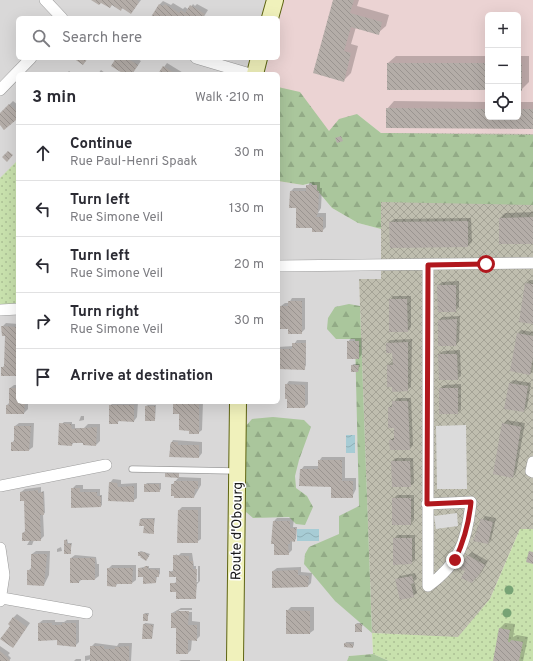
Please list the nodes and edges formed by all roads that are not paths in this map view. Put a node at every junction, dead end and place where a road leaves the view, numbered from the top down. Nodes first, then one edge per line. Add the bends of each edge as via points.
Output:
1 (45, 0) edge
2 (274, 0) edge
3 (60, 16) edge
4 (270, 16) edge
5 (29, 60) edge
6 (203, 60) edge
7 (258, 60) edge
8 (17, 72) edge
9 (243, 72) edge
10 (256, 72) edge
11 (16, 73) edge
12 (0, 90) edge
13 (533, 263) edge
14 (428, 265) junction
15 (280, 266) edge
16 (16, 309) edge
17 (0, 310) edge
18 (238, 404) edge
19 (533, 462) edge
20 (106, 465) dead end
21 (132, 469) dead end
22 (237, 471) junction
23 (533, 472) edge
24 (0, 486) edge
25 (427, 504) junction
26 (0, 548) edge
27 (1, 600) edge
28 (87, 613) dead end
29 (235, 661) edge

1 - 3 street
2 - 4 main road
5 - 8 street
6 - 9 street
7 - 10 main road
11 - 12 street
13 - 14 street
14 - 15 street
14 - 25 street
16 - 17 street
18 - 22 main road, Route d'Obourg
19 - 23 street
20 - 24 street
21 - 22 lane
22 - 29 main road, Route d'Obourg
25 - 25 street via 428,579 428,586 444,574 455,560 469,523 471,502
26 - 27 street via 4,575
27 - 28 street

